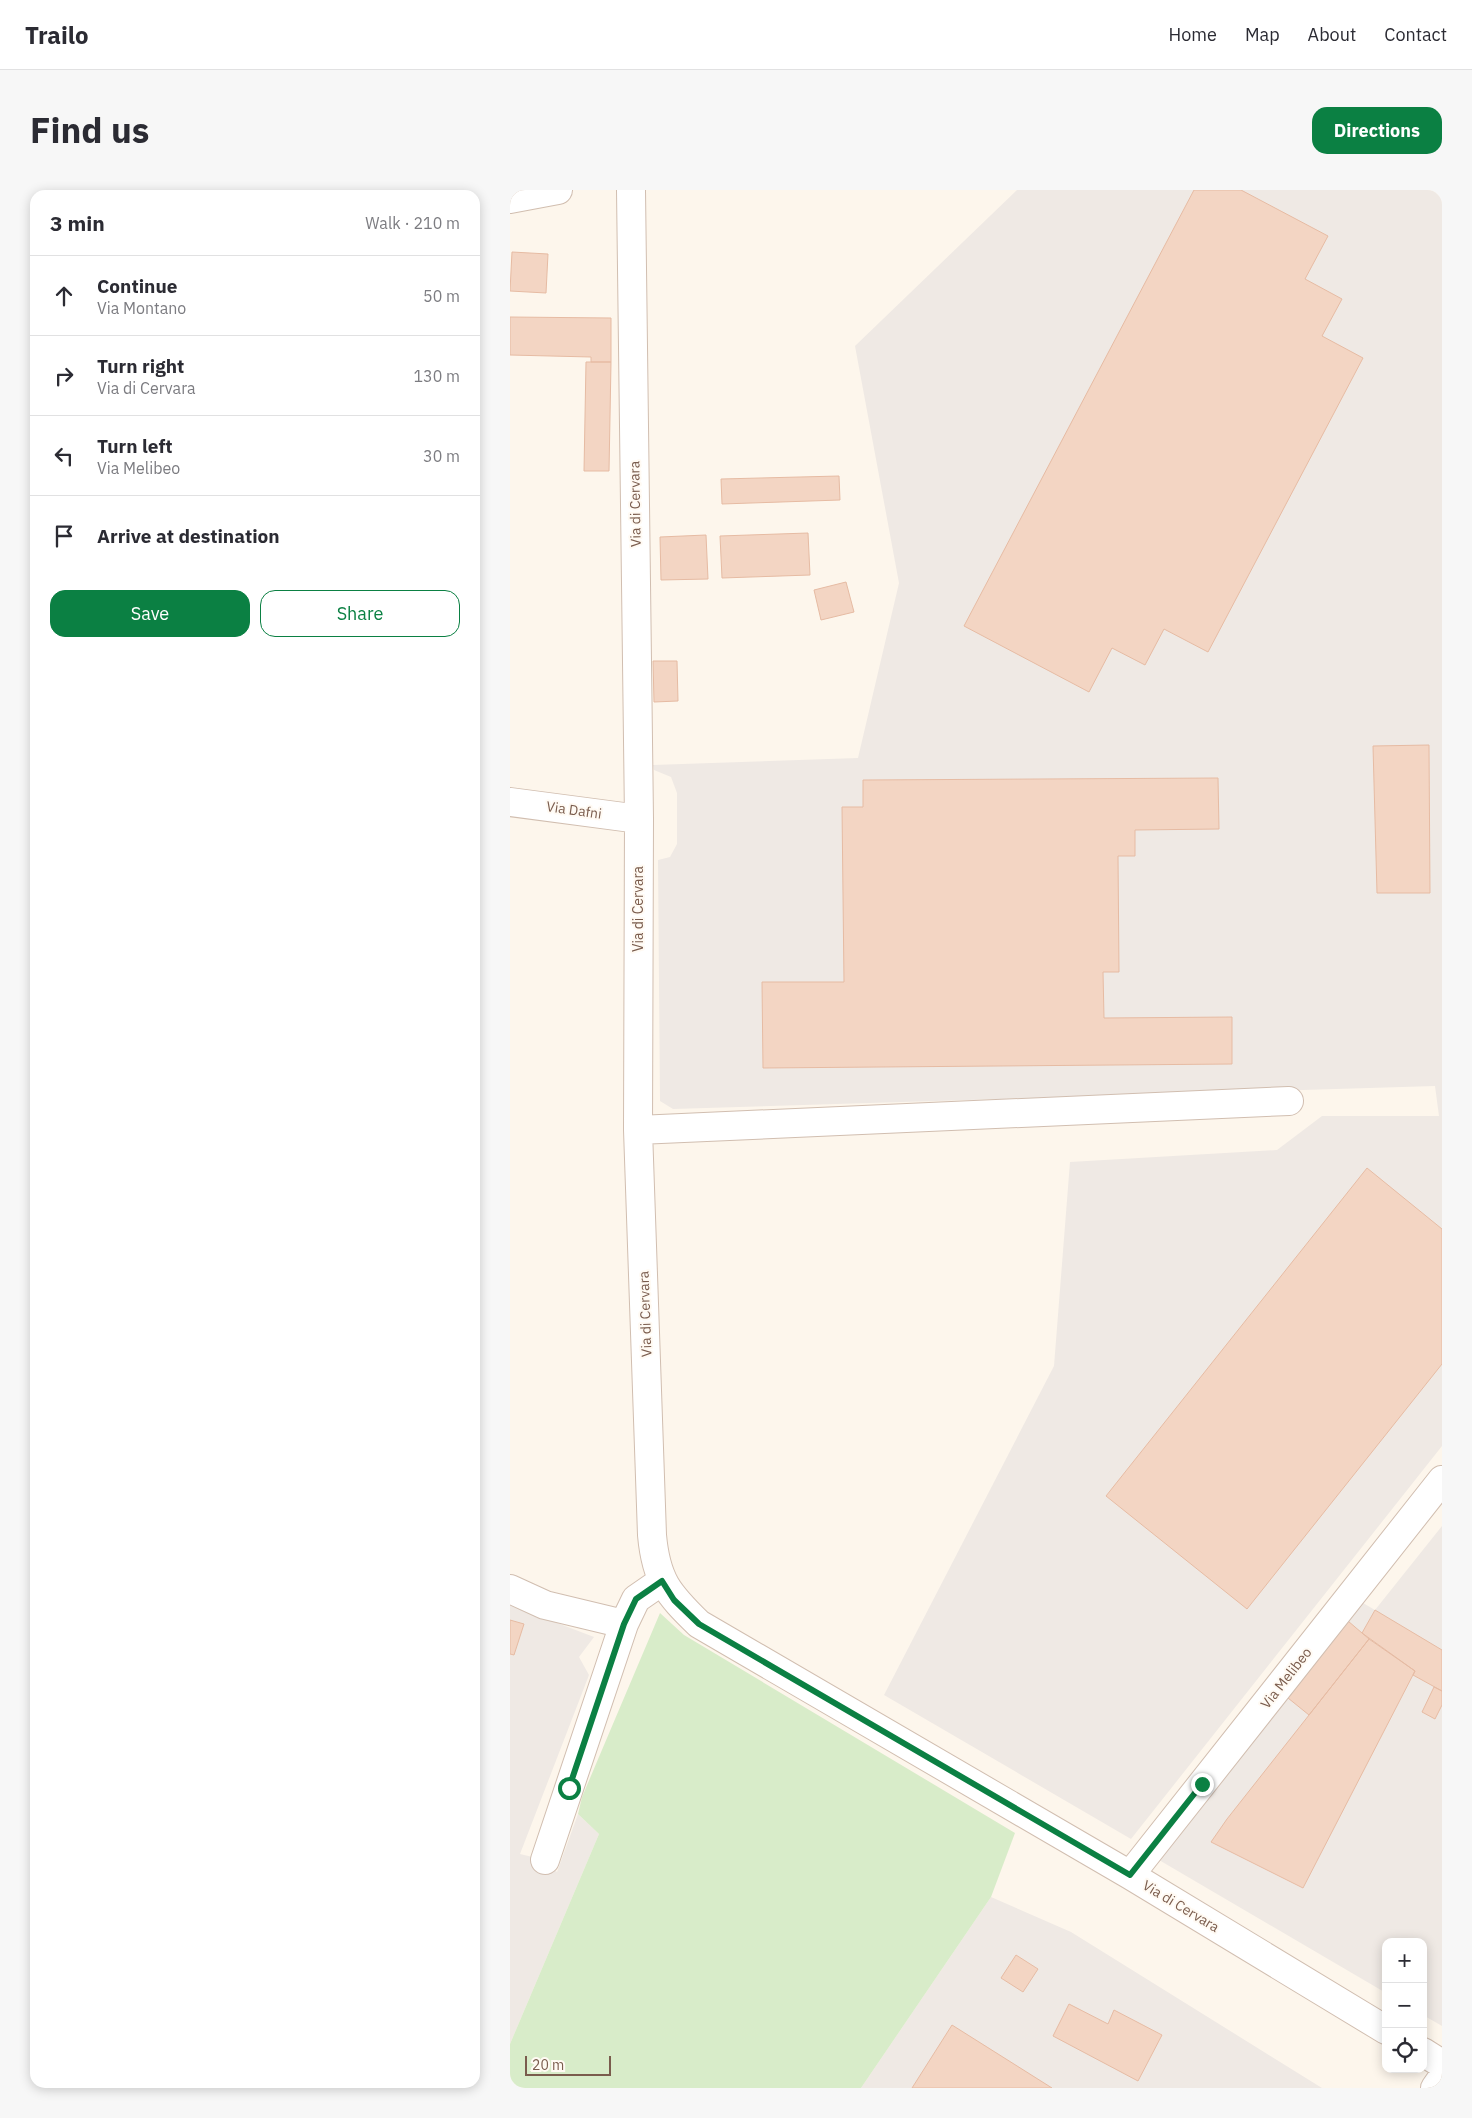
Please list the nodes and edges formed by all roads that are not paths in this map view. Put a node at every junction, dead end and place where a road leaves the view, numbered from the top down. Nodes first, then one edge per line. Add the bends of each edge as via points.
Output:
1 (558, 190) edge
2 (631, 190) edge
3 (510, 199) edge
4 (510, 802) edge
5 (639, 819) junction
6 (1289, 1101) dead end
7 (638, 1130) junction
8 (1442, 1480) edge
9 (662, 1581) junction
10 (510, 1589) edge
11 (624, 1624) junction
12 (544, 1860) dead end
13 (1130, 1875) junction
14 (1383, 2028) edge
15 (1427, 2055) edge
16 (1442, 2064) edge
17 (1442, 2078) edge
18 (1435, 2088) edge

1 - 3 street
2 - 5 street, Via di Cervara
4 - 5 street, Via Dafni
5 - 7 street, Via di Cervara
6 - 7 street
7 - 9 street, Via di Cervara via 652,1535 654,1558
8 - 13 street, Via Melibeo
9 - 11 street via 636,1599
9 - 13 street, Via di Cervara via 674,1600 699,1624
10 - 11 street via 545,1605
11 - 12 street
13 - 14 street, Via di Cervara
15 - 16 street
17 - 18 street

